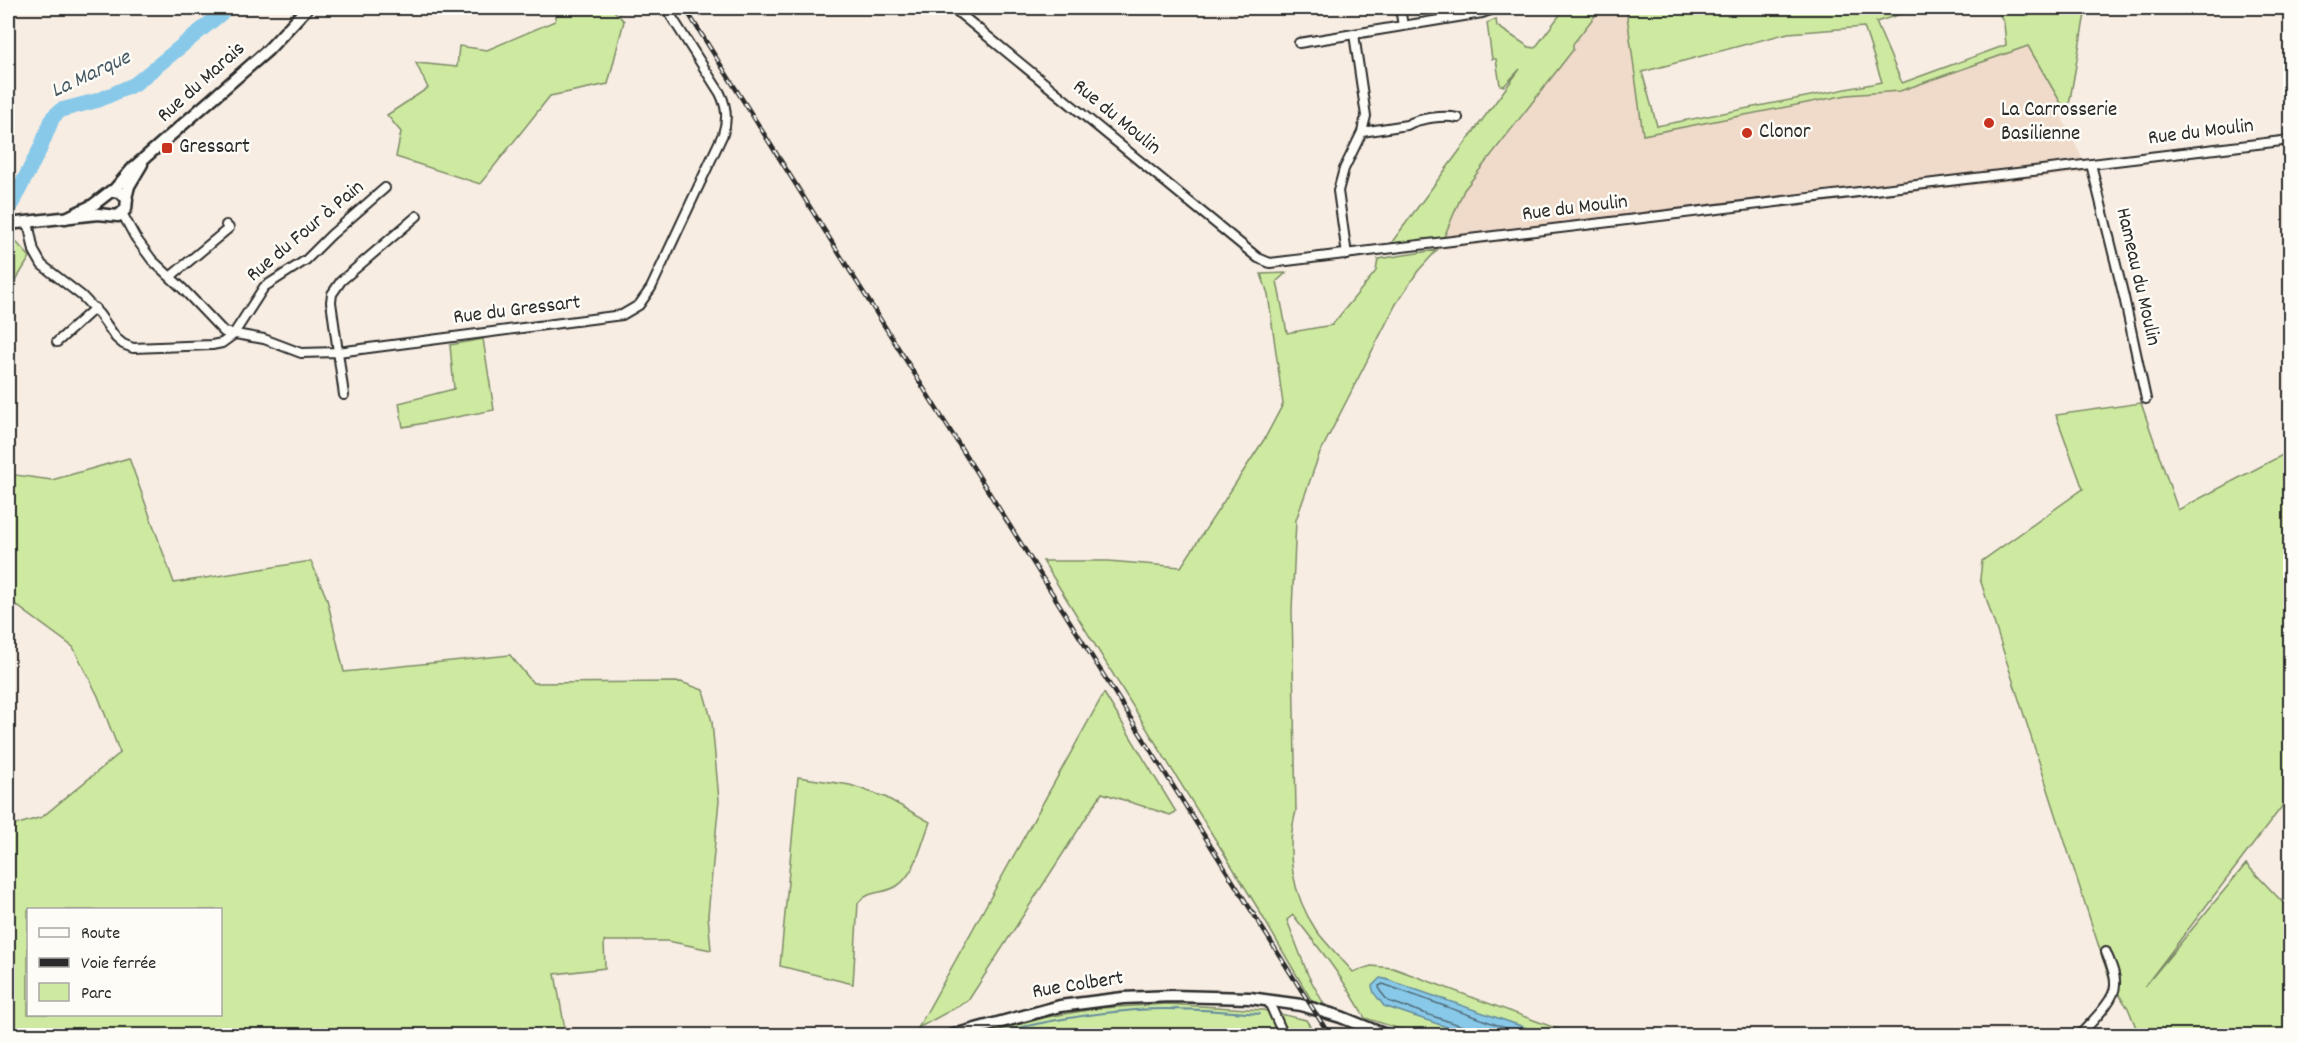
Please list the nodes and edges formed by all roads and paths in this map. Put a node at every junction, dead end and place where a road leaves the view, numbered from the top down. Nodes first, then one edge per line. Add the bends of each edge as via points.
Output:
1 (308, 8) edge
2 (666, 8) edge
3 (953, 8) edge
4 (1400, 8) edge
5 (1496, 8) edge
6 (1403, 26) junction
7 (1354, 34) junction
8 (1299, 43) dead end
9 (1458, 118) dead end
10 (1362, 132) junction
11 (2290, 140) edge
12 (146, 159) junction
13 (2091, 164) junction
14 (385, 188) dead end
15 (114, 190) junction
16 (102, 198) junction
17 (126, 198) junction
18 (122, 213) junction
19 (107, 214) junction
20 (417, 216) dead end
21 (66, 218) junction
22 (28, 222) junction
23 (9, 224) edge
24 (226, 225) dead end
25 (1347, 255) junction
26 (170, 277) junction
27 (95, 308) junction
28 (233, 335) junction
29 (57, 342) dead end
30 (338, 352) junction
31 (344, 395) dead end
32 (2146, 399) dead end
33 (2106, 952) dead end
34 (1270, 1003) junction
35 (950, 1035) edge
36 (1284, 1035) edge
37 (1374, 1035) edge
38 (1388, 1035) edge
39 (2079, 1035) edge

1 - 12 main road, Rue du Marais via 275,44
2 - 30 street, Rue du Gressart via 715,84 726,106 727,119 656,277 639,304 614,316
3 - 25 street, Rue du Moulin via 1262,261 1279,264
4 - 6 street
5 - 6 street
6 - 7 street
7 - 8 street
7 - 10 street via 1366,111
9 - 10 street via 1449,116
10 - 25 street via 1338,191
11 - 13 street, Rue du Moulin
12 - 15 main road, Rue du Marais
12 - 17 main road, Rue du Marais
13 - 25 street, Rue du Moulin
13 - 32 street, Hameau du Moulin
14 - 28 street, Rue du Four à Pain via 306,260 264,287
15 - 16 main road
15 - 17 main road
16 - 19 main road via 101,206
16 - 21 main road
17 - 18 main road via 127,207
18 - 19 main road
18 - 26 street, Rue du Gressart via 145,251
19 - 21 main road
20 - 30 street via 334,289 331,302
21 - 22 main road
22 - 23 main road
22 - 27 street via 34,251 42,265
24 - 26 street via 229,228
26 - 28 street, Rue du Gressart via 218,328
27 - 28 street via 116,338 133,348 212,345
27 - 29 street
28 - 30 street, Rue du Gressart via 264,339 301,353
30 - 31 street
33 - 39 street via 2114,975 2114,992
34 - 35 main road, Rue Colbert via 1148,996 1020,1015
34 - 36 street
34 - 37 main road, Rue Colbert
34 - 38 main road, Rue Colbert via 1318,1009

